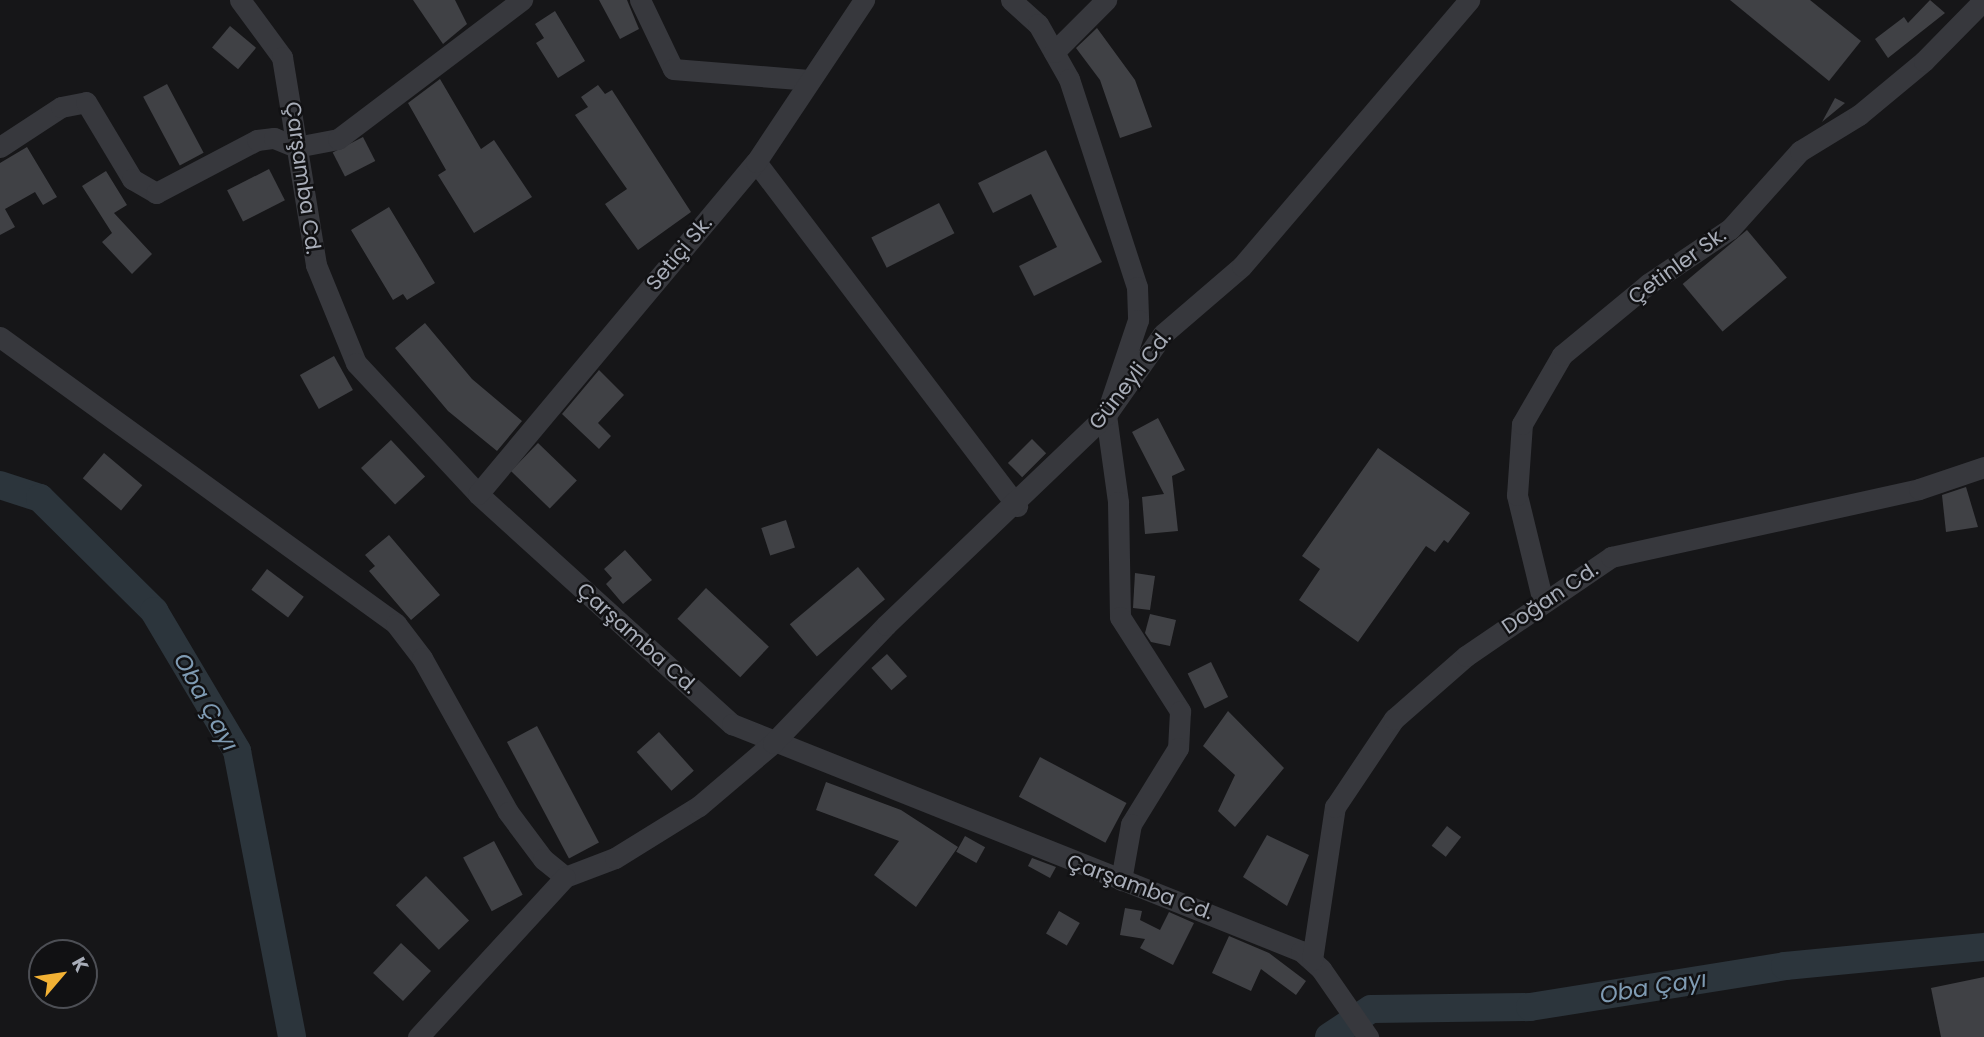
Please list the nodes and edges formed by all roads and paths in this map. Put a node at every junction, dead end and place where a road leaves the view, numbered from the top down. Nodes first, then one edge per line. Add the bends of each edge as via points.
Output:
1 (240, 0) edge
2 (522, 0) edge
3 (640, 0) edge
4 (864, 0) edge
5 (1010, 0) edge
6 (1106, 0) edge
7 (1469, 0) edge
8 (1984, 0) edge
9 (1054, 52) junction
10 (809, 80) junction
11 (0, 147) edge
12 (296, 147) junction
13 (756, 162) junction
14 (1138, 320) junction
15 (1163, 334) junction
16 (0, 337) edge
17 (1106, 415) junction
18 (1984, 467) edge
19 (478, 494) junction
20 (1017, 506) junction
21 (1543, 602) junction
22 (774, 743) junction
23 (565, 877) junction
24 (1121, 880) junction
25 (1312, 960) junction
26 (418, 1037) edge
27 (1368, 1037) edge

1 - 12 street, Çarşamba Cd. via 282,57
2 - 12 street via 338,139
3 - 10 street via 673,69
4 - 10 street, Setiçi Sk.
5 - 9 street via 1038,24
6 - 9 street
7 - 15 street, Güneyli Cd. via 1242,266
8 - 21 street, Çetinler Sk. via 1915,69 1800,151 1730,229 1648,284 1562,355 1522,424 1517,495
9 - 14 street via 1117,211 1137,287
10 - 13 street, Setiçi Sk.
11 - 12 street via 61,107 86,102 132,179 156,193 257,140 274,138
12 - 19 street, Çarşamba Cd. via 316,265 356,363
13 - 19 street, Setiçi Sk.
13 - 20 street
14 - 15 street
14 - 17 street
15 - 17 street, Güneyli Cd.
16 - 23 street via 396,624 422,658 508,812 543,859
17 - 20 street, Güneyli Cd.
17 - 24 street via 1118,502 1121,617 1181,711 1178,748 1131,824
18 - 21 street, Doğan Cd. via 1919,489 1611,557
19 - 22 street, Çarşamba Cd. via 732,724
20 - 22 street, Güneyli Cd. via 886,625
21 - 25 street, Doğan Cd. via 1466,656 1394,719 1335,807
22 - 23 street, Güneyli Cd. via 699,806 615,858
22 - 24 street, Çarşamba Cd.
23 - 26 street
24 - 25 street, Çarşamba Cd. via 1227,919
25 - 27 street, Çarşamba Cd.

